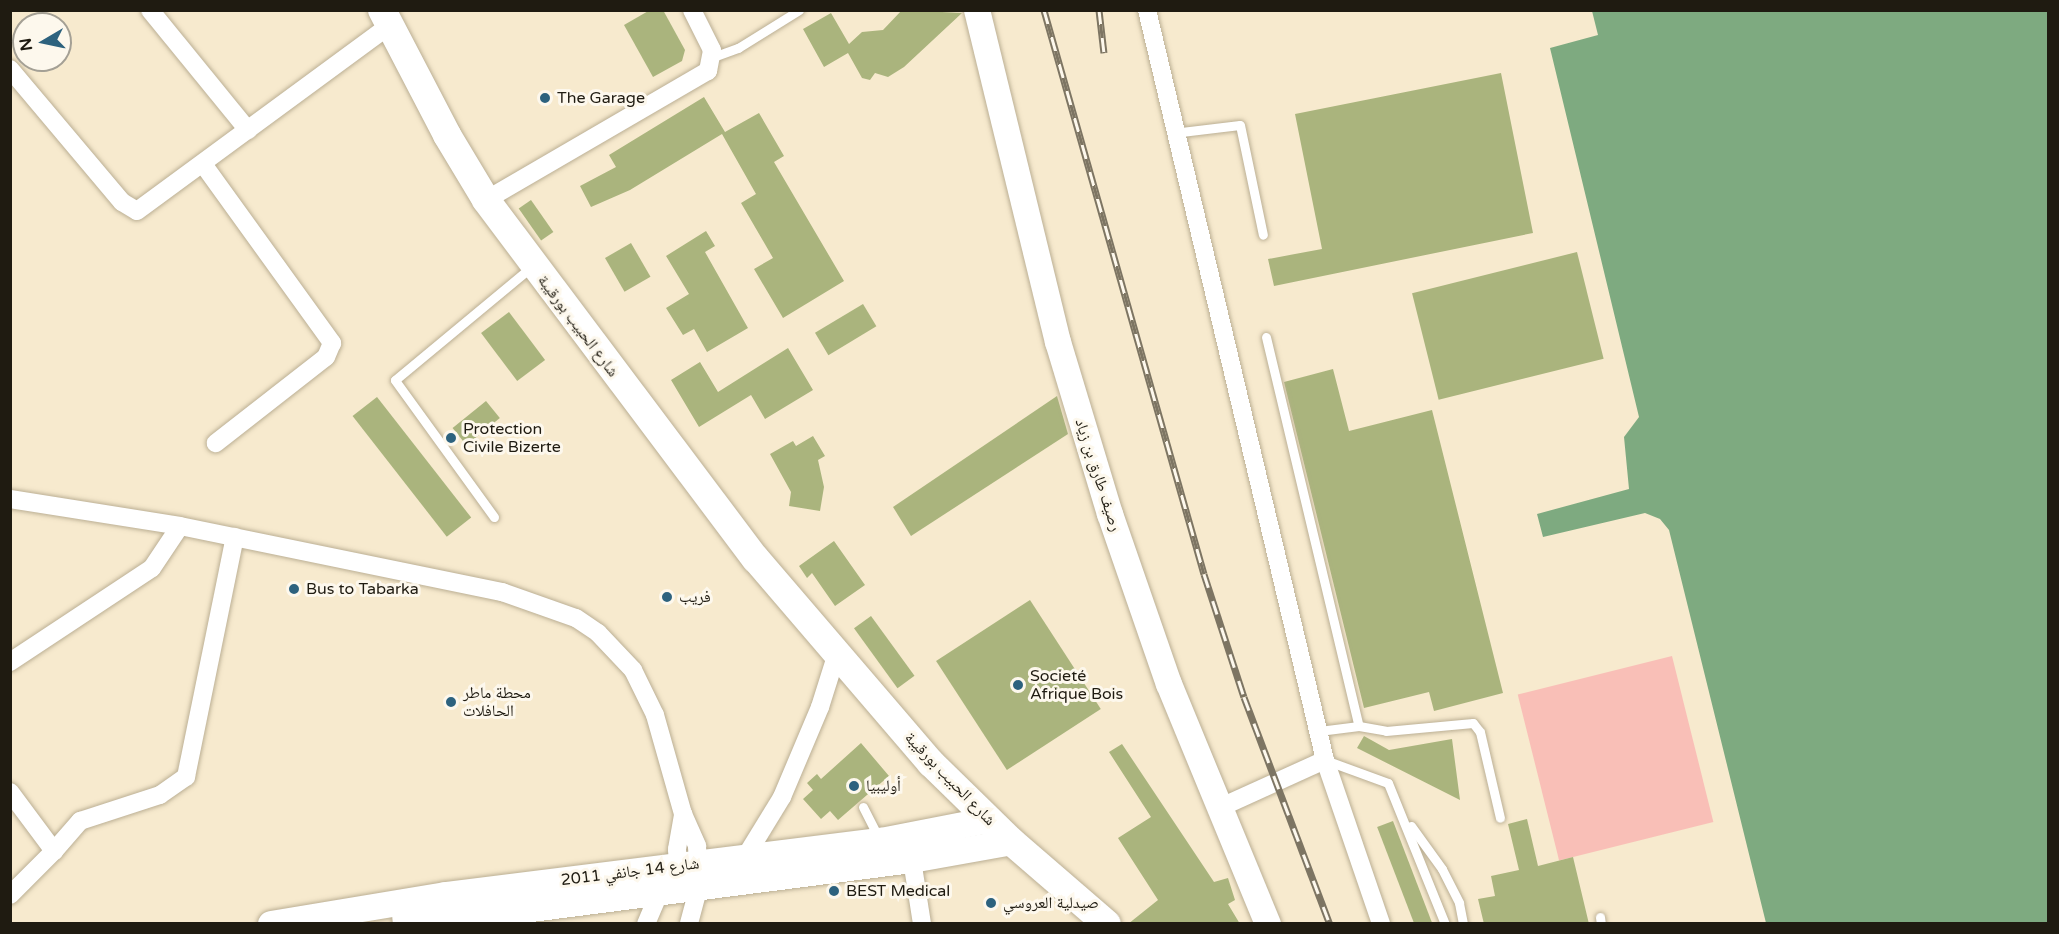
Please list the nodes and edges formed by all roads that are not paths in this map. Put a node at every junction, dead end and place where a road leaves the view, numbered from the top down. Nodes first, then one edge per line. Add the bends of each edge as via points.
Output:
1 (150, 10) edge
2 (692, 10) edge
3 (799, 10) edge
4 (977, 10) edge
5 (1147, 10) edge
6 (386, 18) edge
7 (713, 57) junction
8 (10, 69) edge
9 (248, 130) junction
10 (1173, 133) junction
11 (203, 164) junction
12 (486, 200) junction
13 (1263, 235) dead end
14 (532, 265) junction
15 (1266, 337) dead end
16 (216, 443) dead end
17 (10, 499) edge
18 (494, 518) dead end
19 (180, 526) junction
20 (235, 537) junction
21 (835, 660) junction
22 (10, 662) edge
23 (1359, 726) junction
24 (1319, 731) junction
25 (1325, 760) junction
26 (10, 792) edge
27 (863, 807) dead end
28 (1219, 808) junction
29 (1402, 814) junction
30 (1500, 818) dead end
31 (990, 834) junction
32 (881, 841) junction
33 (54, 851) junction
34 (746, 858) junction
35 (912, 860) junction
36 (683, 879) junction
37 (727, 882) junction
38 (10, 895) edge
39 (401, 913) edge
40 (361, 916) edge
41 (690, 922) edge
42 (271, 924) edge
43 (415, 924) edge
44 (646, 924) edge
45 (922, 924) edge
46 (1078, 924) edge
47 (1107, 924) edge
48 (1268, 924) edge
49 (1381, 924) edge
50 (1445, 924) edge
51 (1463, 924) edge

1 - 9 street
2 - 7 street
3 - 7 lane via 738,48
4 - 28 main road, رصيف طارق بن زياد via 1071,388 1145,617
5 - 10 street
6 - 9 street
6 - 12 main road, شارع الحبيب بورقيبة
7 - 12 street via 702,75
8 - 11 street via 128,208 137,211 144,207
9 - 11 street
10 - 13 lane via 1240,125
10 - 24 street
11 - 16 street via 332,343 326,357
12 - 14 main road, شارع الحبيب بورقيبة
14 - 18 lane via 396,380
14 - 21 main road, شارع الحبيب بورقيبة
15 - 23 lane
17 - 19 street
19 - 20 street
19 - 22 street via 152,568
20 - 33 street via 186,777 160,795 80,821
20 - 36 street via 502,592 576,618 616,650 647,693 683,814 694,838
21 - 31 main road, شارع الحبيب بورقيبة via 884,736
21 - 34 street via 782,797
23 - 24 lane
23 - 30 lane via 1386,731 1473,723 1480,732
24 - 25 street
25 - 28 street
25 - 29 lane via 1388,783
25 - 49 street
26 - 33 street
27 - 32 lane
28 - 48 main road, رصيف طارق بن زياد
29 - 50 lane
29 - 51 lane via 1442,869 1459,903
31 - 32 main road, شارع 14 جانفي 2011
31 - 35 main road, شارع 14 جانفي 2011
31 - 46 main road, شارع الحبيب بورقيبة
31 - 47 main road, شارع الحبيب بورقيبة
32 - 34 main road, شارع 14 جانفي 2011
33 - 38 street
34 - 36 main road, شارع 14 جانفي 2011
34 - 37 street
35 - 37 main road, شارع 14 جانفي 2011
35 - 45 street
36 - 37 main road, شارع 14 جانفي 2011
36 - 39 main road, شارع 14 جانفي 2011
36 - 41 street
36 - 43 main road, شارع 14 جانفي 2011
36 - 44 street
39 - 40 main road, شارع 14 جانفي 2011
40 - 42 main road, شارع 14 جانفي 2011

